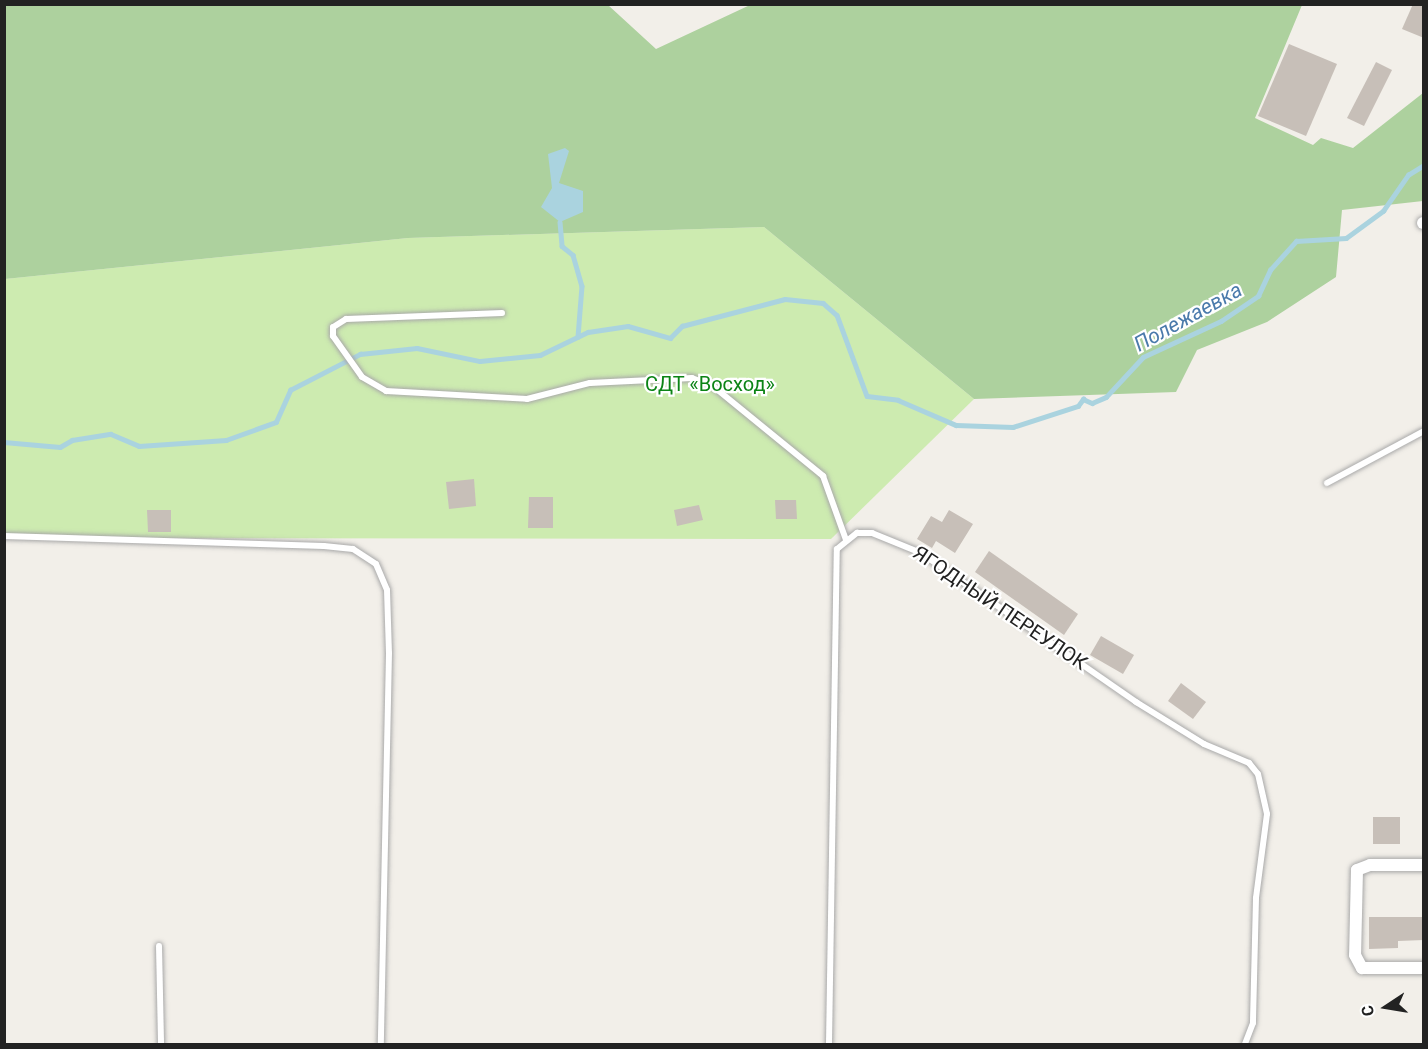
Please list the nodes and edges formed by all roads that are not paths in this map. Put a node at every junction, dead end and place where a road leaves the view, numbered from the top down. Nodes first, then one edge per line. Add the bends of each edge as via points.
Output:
1 (502, 313) dead end
2 (1424, 431) edge
3 (1327, 483) dead end
4 (4, 536) edge
5 (846, 540) junction
6 (1424, 865) edge
7 (159, 946) dead end
8 (1424, 968) edge
9 (161, 1044) edge
10 (381, 1044) edge
11 (829, 1044) edge
12 (1245, 1044) edge

1 - 5 lane via 346,319 333,327 333,336 362,377 386,391 527,399 590,383 692,378 714,387 823,476
2 - 3 lane
4 - 10 lane via 324,546 353,549 376,564 387,590 389,653
5 - 11 lane via 837,549
5 - 12 lane, ЯГОДНЫЙ ПЕРЕУЛОК via 872,533 921,553 1136,702 1204,744 1249,763 1258,774 1267,814 1256,898 1253,1023
6 - 8 street via 1370,865 1357,870 1355,955 1362,968
7 - 9 lane

